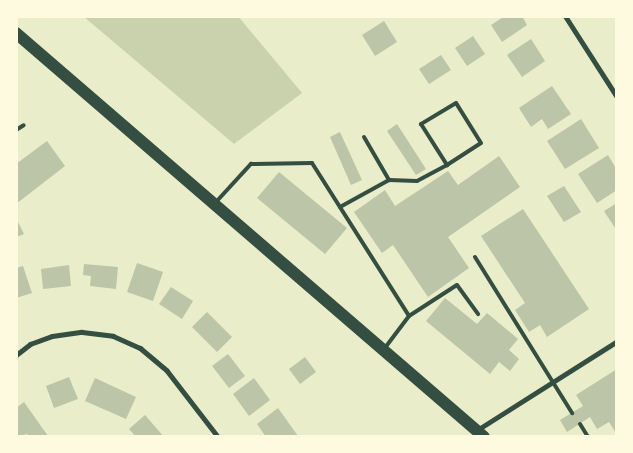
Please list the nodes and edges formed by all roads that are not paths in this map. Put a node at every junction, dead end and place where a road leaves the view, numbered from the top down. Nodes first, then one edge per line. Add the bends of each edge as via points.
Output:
1 (565, 16) edge
2 (16, 33) edge
3 (617, 97) edge
4 (24, 125) dead end
5 (16, 130) edge
6 (364, 137) dead end
7 (447, 165) junction
8 (389, 180) junction
9 (214, 204) junction
10 (340, 207) junction
11 (475, 257) dead end
12 (478, 314) dead end
13 (409, 316) junction
14 (617, 341) edge
15 (384, 350) junction
16 (16, 355) edge
17 (554, 381) junction
18 (572, 413) dead end
19 (580, 424) dead end
20 (481, 433) edge
21 (218, 437) edge
22 (588, 437) edge

1 - 3 street
2 - 9 main road
4 - 5 lane
6 - 8 lane
7 - 7 lane via 481,144 456,102 421,124
7 - 8 lane via 417,181
8 - 10 lane
9 - 10 lane via 251,164 312,163
9 - 15 main road
10 - 13 lane
11 - 17 lane
12 - 13 lane via 457,285
13 - 15 lane
14 - 17 street
15 - 20 main road
16 - 21 street via 30,344 52,336 82,332 113,336 140,348 167,370
17 - 18 lane
17 - 20 street
19 - 22 lane

